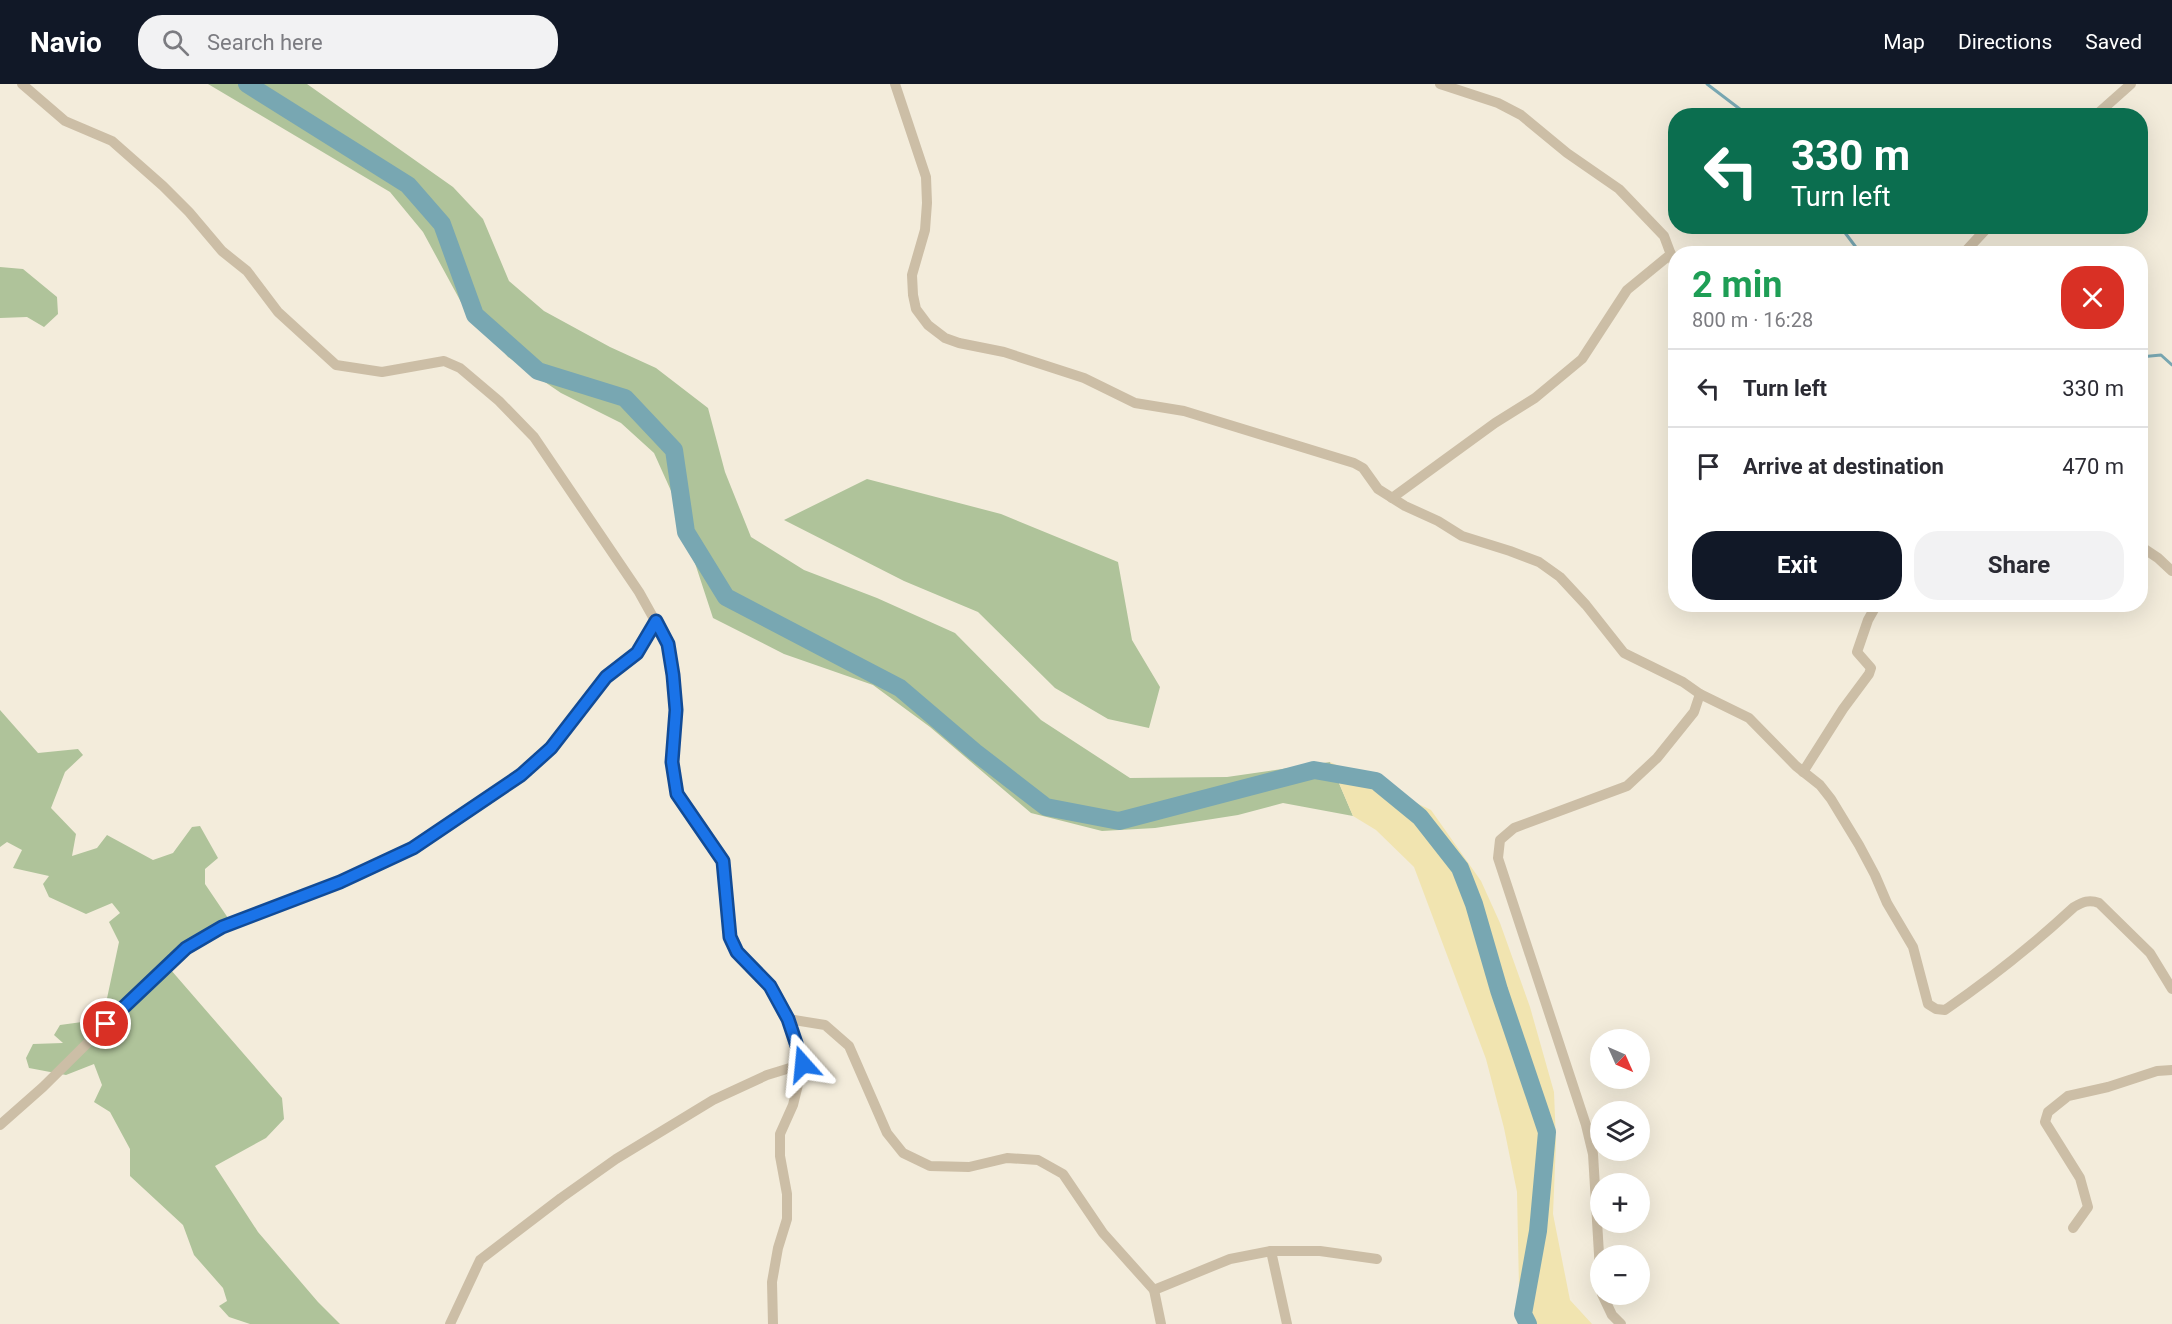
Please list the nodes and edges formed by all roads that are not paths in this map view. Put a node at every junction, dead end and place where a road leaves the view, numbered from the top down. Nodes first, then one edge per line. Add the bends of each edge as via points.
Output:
1 (22, 84) edge
2 (895, 84) edge
3 (1440, 84) edge
4 (2131, 84) edge
5 (2104, 108) edge
6 (1982, 234) edge
7 (1668, 246) edge
8 (1970, 246) edge
9 (1668, 256) edge
10 (1392, 498) junction
11 (2148, 551) edge
12 (2172, 571) edge
13 (1872, 612) edge
14 (656, 621) junction
15 (1700, 694) junction
16 (1803, 772) junction
17 (2172, 989) edge
18 (788, 1019) junction
19 (803, 1064) junction
20 (2172, 1070) edge
21 (0, 1125) edge
22 (2073, 1228) dead end
23 (1598, 1245) edge
24 (1271, 1251) junction
25 (1377, 1259) dead end
26 (1154, 1290) junction
27 (1607, 1305) edge
28 (450, 1324) edge
29 (772, 1324) edge
30 (1161, 1324) edge
31 (1287, 1324) edge
32 (1621, 1324) edge

1 - 14 street via 65,121 112,141 163,186 222,250 247,271 278,312 336,365 382,372 444,361 460,368 499,401 534,437
2 - 10 street via 926,177 925,230 912,275 916,309 928,325 945,338 1084,378 1135,403 1184,411 1354,463
3 - 7 street via 1521,115 1619,189 1664,236
4 - 5 street
6 - 8 street
9 - 10 street via 1627,290 1582,359 1535,399
10 - 15 street via 1462,536 1539,562 1560,577 1624,653
11 - 12 street
13 - 16 street via 1857,652 1871,668 1869,674
14 - 18 street via 668,644 673,675 676,710 672,762 677,794 723,861 730,937 737,952 770,986
14 - 21 street via 637,653 606,677 551,748 521,775 413,848 340,882 222,927 186,948
15 - 16 street via 1749,718
15 - 23 street via 1694,712 1657,758 1627,786 1514,828 1498,847 1498,858 1586,1125 1593,1154
16 - 17 street via 1820,784 1859,845 1913,947 1928,1004 1936,1009 1945,1010 2074,907 2092,900 2150,953
18 - 19 street
18 - 26 street via 825,1025 849,1046 887,1133 903,1153 930,1166 969,1167 1007,1158 1038,1160 1063,1174 1103,1233
19 - 28 street via 766,1075 713,1100 561,1198 480,1260
19 - 29 street via 794,1105 780,1134 787,1219 772,1282
20 - 22 street via 2068,1096 2048,1112 2045,1122 2080,1178 2088,1207
24 - 25 street via 1320,1251
24 - 26 street via 1230,1259
24 - 31 street
26 - 30 street
27 - 32 street

